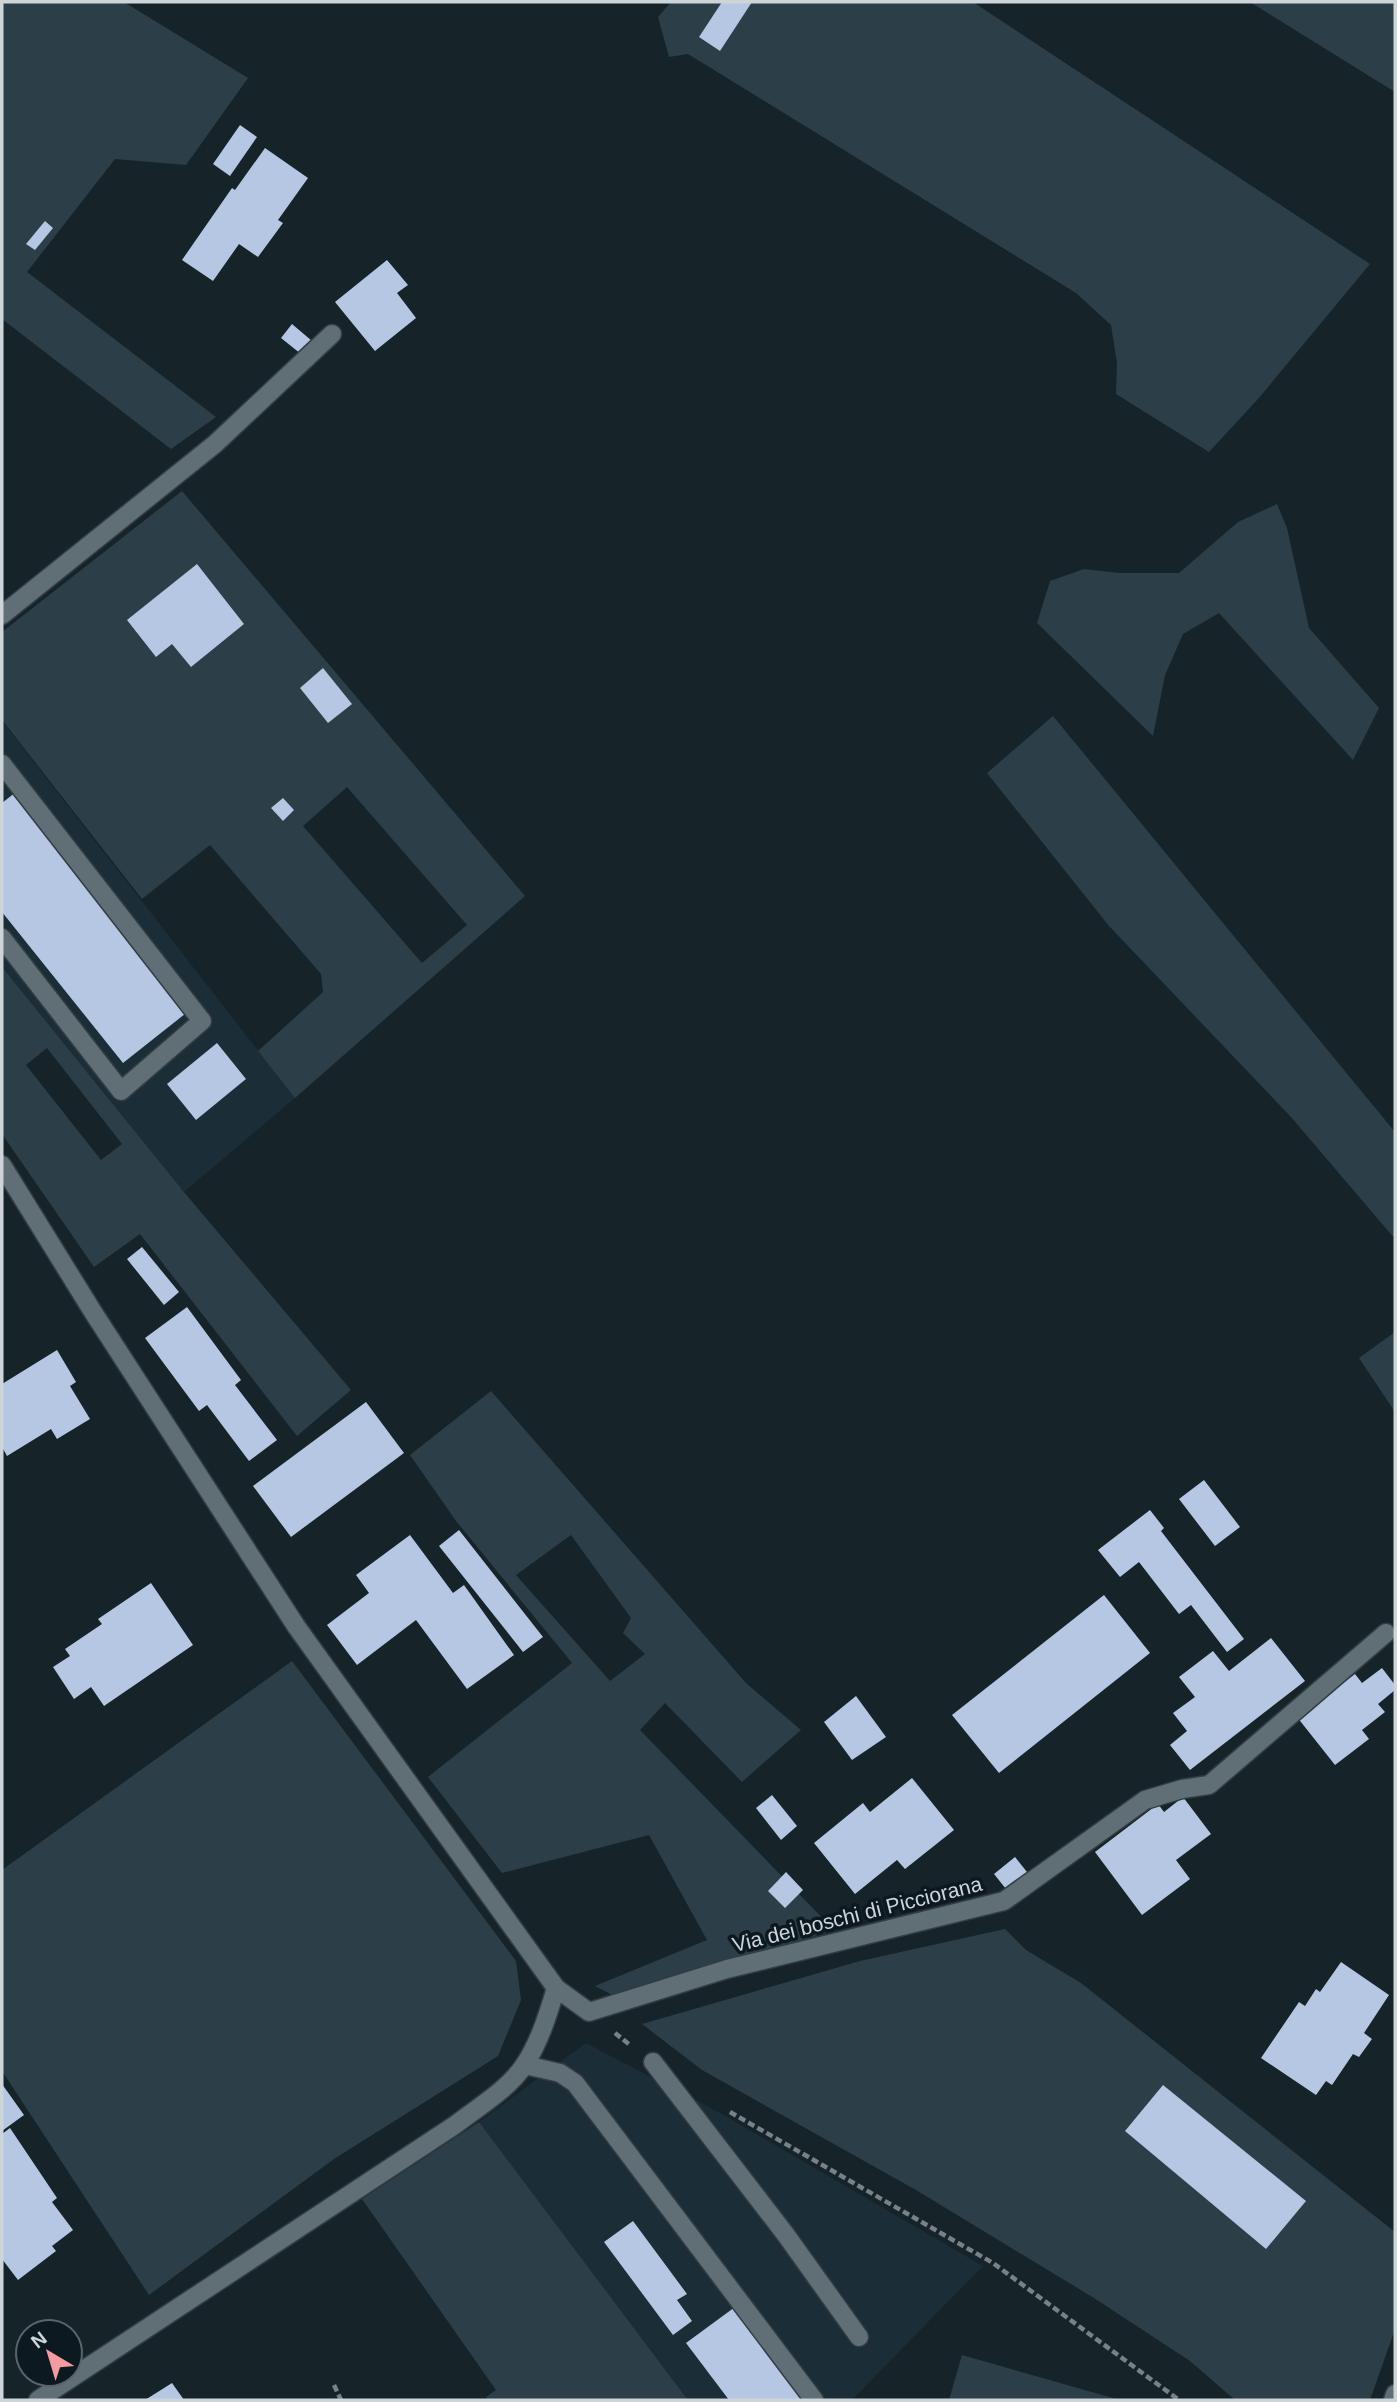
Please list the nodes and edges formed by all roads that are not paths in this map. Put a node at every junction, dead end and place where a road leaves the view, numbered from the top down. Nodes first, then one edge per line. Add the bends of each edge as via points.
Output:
1 (332, 334) dead end
2 (2, 614) edge
3 (2, 764) edge
4 (2, 938) edge
5 (2, 1165) edge
6 (1387, 1633) dead end
7 (556, 1988) junction
8 (653, 2062) road end
9 (524, 2065) junction
10 (859, 2337) dead end
11 (1395, 2394) edge
12 (38, 2400) edge
13 (814, 2400) edge
14 (1393, 2400) edge

1 - 2 street via 215,444
3 - 4 street via 202,1021 121,1091
5 - 7 street via 296,1626
6 - 7 street, Via dei boschi di Picciorana via 1209,1785 1145,1800 1004,1901 727,1969 589,2012
7 - 9 street via 544,2026
8 - 10 street
9 - 12 street via 455,2125
9 - 13 street via 560,2073 575,2083
11 - 14 street

